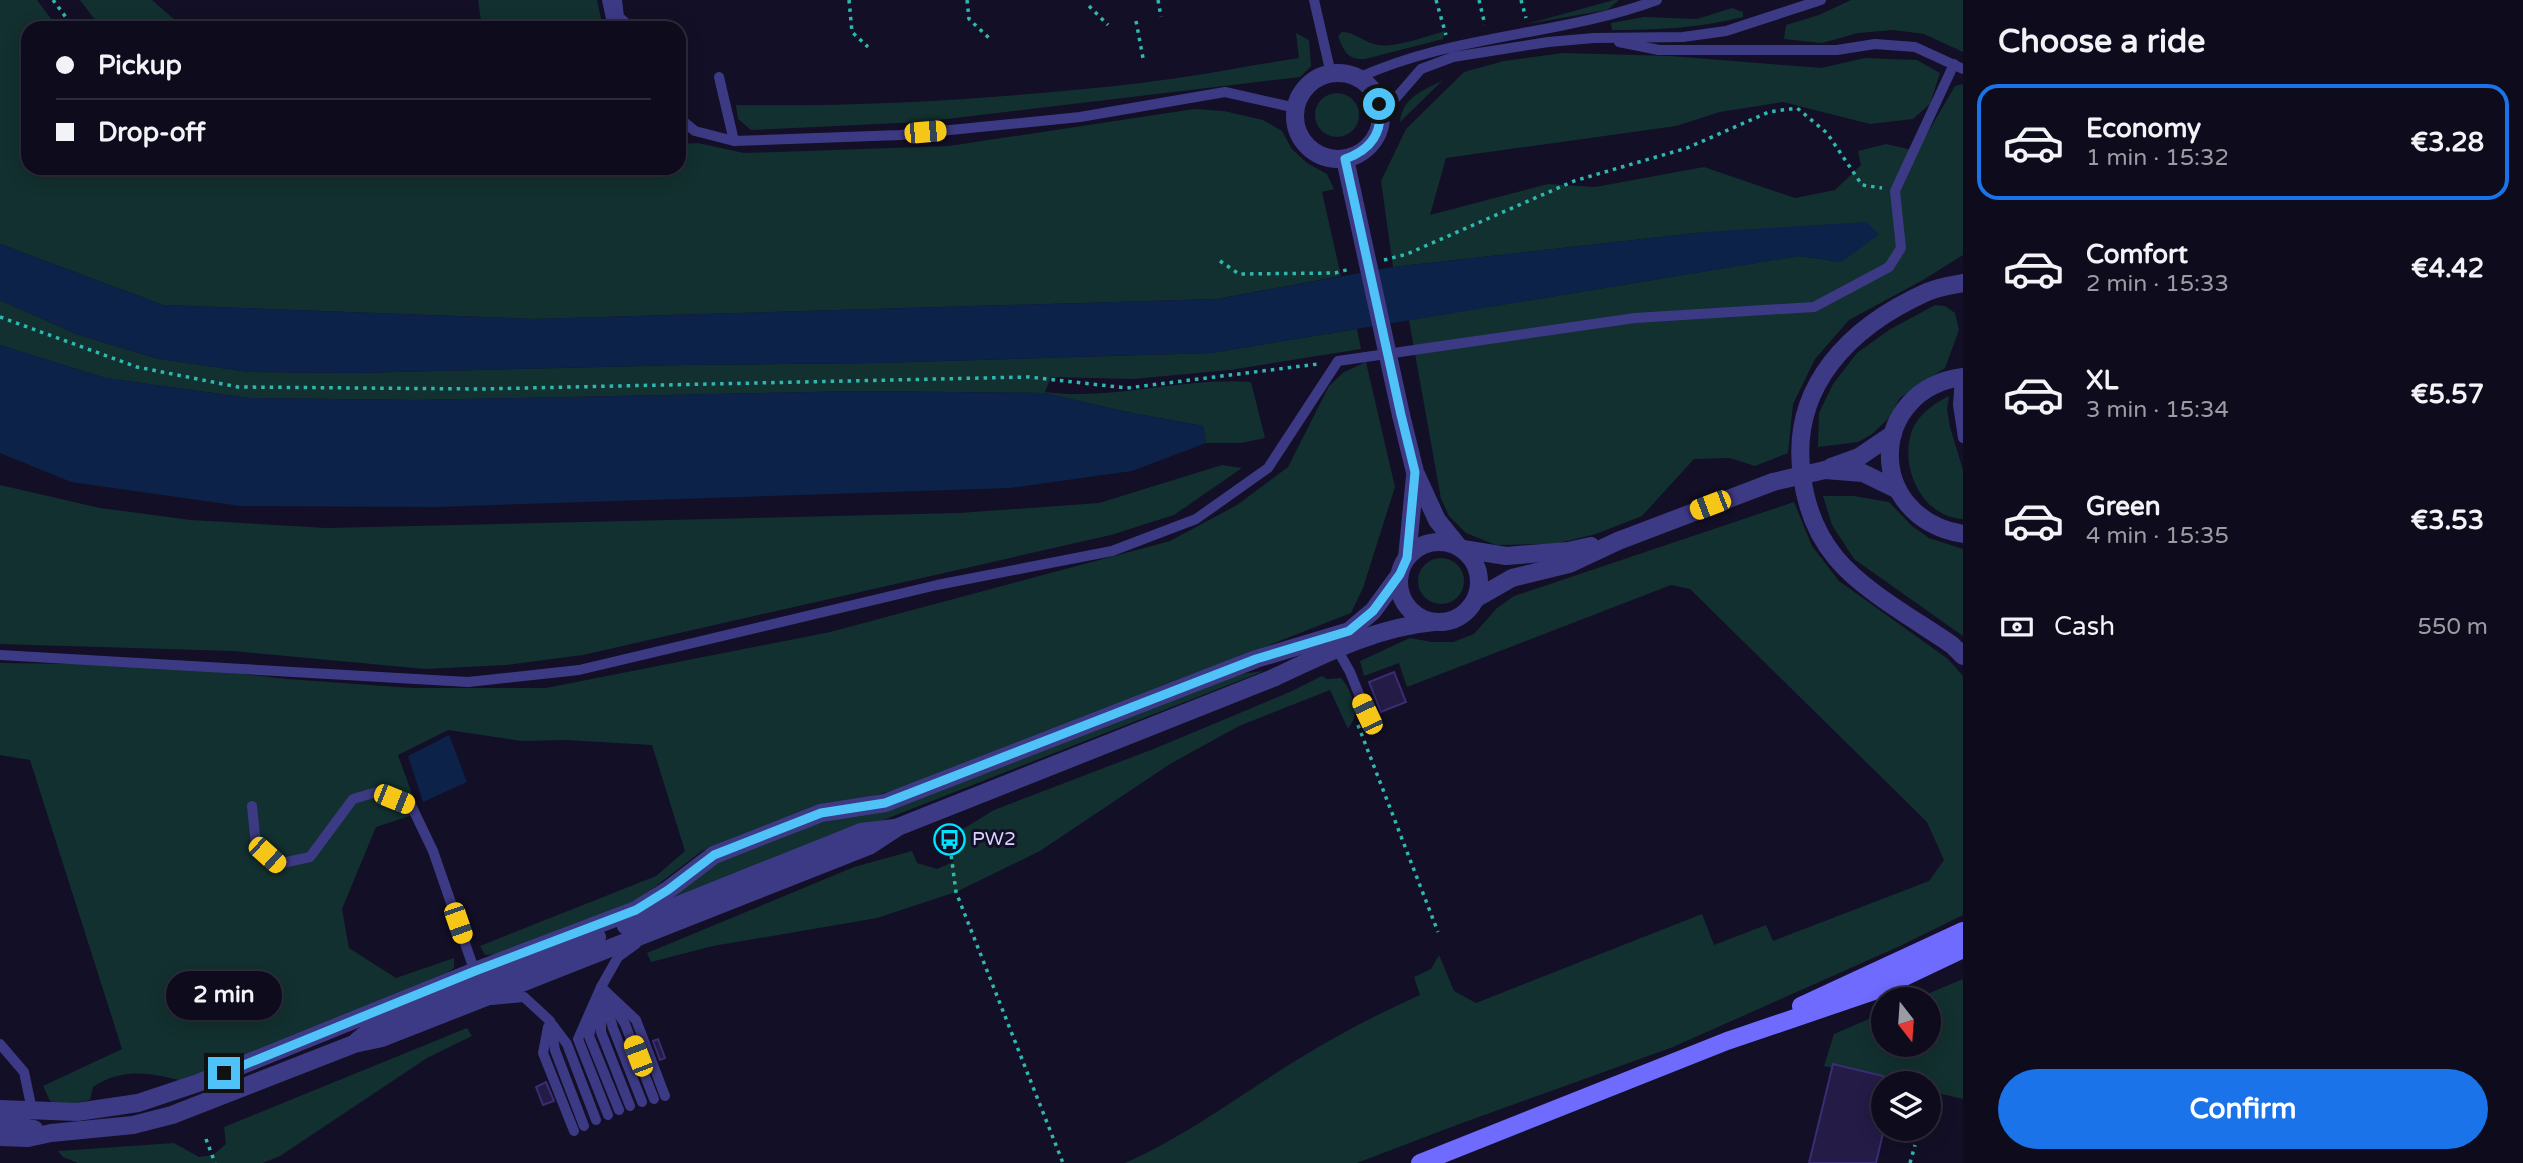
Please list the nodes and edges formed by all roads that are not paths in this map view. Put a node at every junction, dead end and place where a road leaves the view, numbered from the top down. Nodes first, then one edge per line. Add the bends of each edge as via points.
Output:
1 (607, 0) edge
2 (617, 0) edge
3 (1314, 0) edge
4 (1657, 0) edge
5 (1821, 0) edge
6 (612, 21) edge
7 (624, 21) edge
8 (1594, 38) junction
9 (1959, 67) edge
10 (1331, 74) junction
11 (719, 77) dead end
12 (1358, 78) junction
13 (1296, 108) junction
14 (1381, 115) junction
15 (686, 124) edge
16 (734, 141) junction
17 (1345, 159) junction
18 (1963, 283) edge
19 (1962, 373) edge
20 (1892, 435) junction
21 (1963, 438) edge
22 (1825, 470) junction
23 (1415, 472) junction
24 (1898, 490) junction
25 (1963, 534) edge
26 (1618, 541) junction
27 (1460, 548) junction
28 (1403, 566) junction
29 (1477, 598) junction
30 (1434, 622) junction
31 (1349, 631) junction
32 (1337, 649) junction
33 (0, 655) edge
34 (1318, 656) junction
35 (1963, 656) edge
36 (1367, 714) dead end
37 (252, 806) dead end
38 (898, 827) junction
39 (659, 929) junction
40 (1963, 931) edge
41 (1963, 949) edge
42 (1963, 955) edge
43 (476, 986) junction
44 (601, 987) junction
45 (1883, 987) edge
46 (1884, 987) edge
47 (1871, 992) edge
48 (550, 1021) junction
49 (1727, 1041) junction
50 (0, 1044) edge
51 (665, 1096) dead end
52 (654, 1099) dead end
53 (636, 1104) dead end
54 (0, 1109) edge
55 (32, 1110) junction
56 (613, 1112) dead end
57 (596, 1120) dead end
58 (0, 1123) edge
59 (579, 1129) dead end
60 (51, 1133) junction
61 (0, 1137) edge
62 (1420, 1163) edge

1 - 6 lane
2 - 7 lane
3 - 10 lane
4 - 12 lane via 1600,19 1450,46
5 - 8 lane via 1726,31 1683,37
8 - 9 lane via 1659,50 1915,47
8 - 14 lane via 1453,57 1421,69
9 - 33 lane via 1895,191 1901,248 1889,267 1814,307 1635,318 1338,361 1268,468 1196,519 1112,551 937,585 579,670 468,682
10 - 12 street
10 - 13 street via 1308,85
11 - 16 lane
12 - 14 street via 1374,93
13 - 16 lane via 1225,92 1080,117 900,135
13 - 17 street via 1298,135 1306,146 1318,155
14 - 17 street via 1375,139
15 - 16 lane via 695,131
17 - 23 street, bridge
18 - 35 street via 1929,291 1869,324 1843,347 1811,397 1799,458 1806,503 1836,559
19 - 20 street via 1917,395
19 - 21 lane via 1958,405
20 - 22 street via 1859,457
20 - 24 street via 1891,463
22 - 24 street via 1863,473
22 - 26 street, bridge via 1773,482
23 - 27 street via 1437,520
23 - 28 street
24 - 25 street via 1926,522
26 - 27 street via 1506,556
26 - 29 street via 1569,564 1512,578
27 - 28 street via 1436,542 1425,545
27 - 29 street via 1478,571
28 - 30 street via 1399,587 1403,600 1421,618
28 - 31 street via 1373,611
29 - 30 street via 1459,617
30 - 32 street via 1388,630
31 - 34 street
31 - 43 street via 1256,659 885,803 821,813 714,855 636,910
32 - 34 street
32 - 36 lane
34 - 38 street
37 - 43 lane via 256,845 278,864 310,857 353,799 377,792 411,805 433,851
38 - 39 street via 869,846
38 - 43 street via 861,832
39 - 43 street
39 - 44 lane via 618,957
40 - 49 main road
41 - 45 main road
42 - 46 street
43 - 48 lane via 524,997
43 - 55 street via 138,1103 77,1112
43 - 60 street via 376,1026 354,1044 172,1115 133,1125
44 - 51 lane via 636,1020
44 - 52 lane via 625,1024
44 - 53 lane
44 - 56 lane via 589,1036
47 - 49 main road
48 - 57 lane via 567,1044
48 - 59 lane via 543,1053
49 - 62 main road
50 - 55 lane via 24,1072
54 - 55 street
58 - 60 street
60 - 61 street

